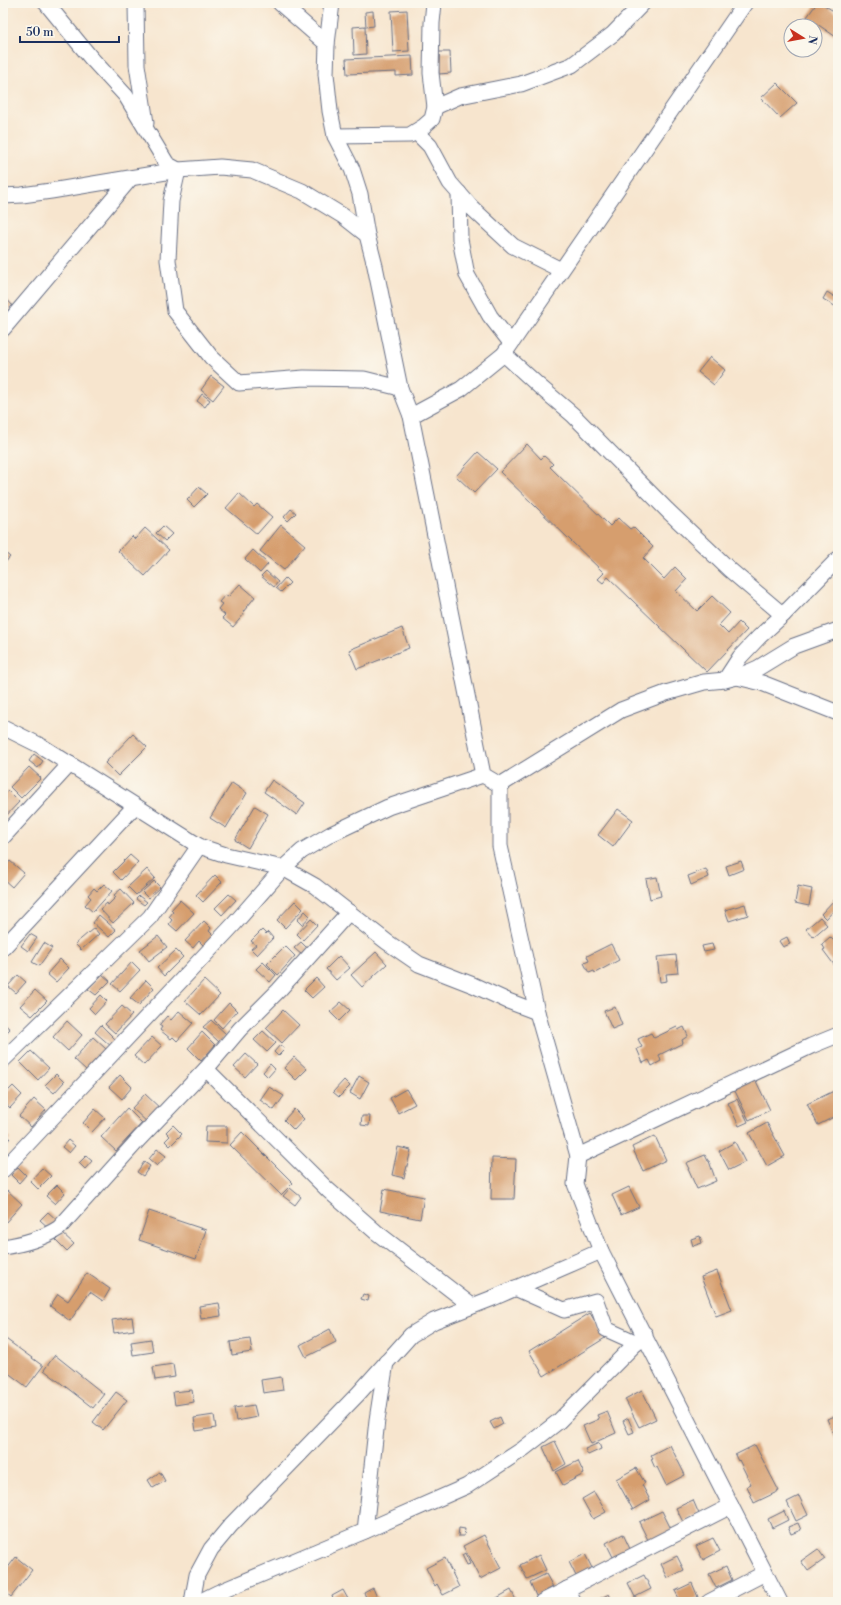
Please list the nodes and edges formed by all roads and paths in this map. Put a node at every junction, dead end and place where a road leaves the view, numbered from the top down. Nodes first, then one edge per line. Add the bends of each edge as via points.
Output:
1 (46, 3) edge
2 (136, 3) edge
3 (280, 3) edge
4 (332, 3) edge
5 (434, 3) edge
6 (643, 3) edge
7 (745, 3) edge
8 (326, 44) junction
9 (435, 107) junction
10 (146, 130) junction
11 (416, 132) junction
12 (335, 136) junction
13 (178, 170) junction
14 (130, 179) junction
15 (459, 194) junction
16 (3, 196) edge
17 (367, 235) junction
18 (561, 270) junction
19 (3, 329) edge
20 (508, 348) junction
21 (400, 388) junction
22 (411, 416) junction
23 (838, 559) edge
24 (784, 615) junction
25 (837, 631) edge
26 (731, 679) junction
27 (838, 713) edge
28 (4, 729) edge
29 (70, 764) junction
30 (483, 775) junction
31 (500, 785) junction
32 (135, 806) junction
33 (3, 837) edge
34 (199, 846) junction
35 (283, 868) junction
36 (349, 912) junction
37 (3, 948) edge
38 (537, 1012) junction
39 (838, 1035) edge
40 (3, 1060) edge
41 (206, 1069) junction
42 (578, 1156) junction
43 (3, 1170) edge
44 (3, 1247) edge
45 (601, 1251) junction
46 (515, 1288) junction
47 (472, 1306) junction
48 (641, 1339) junction
49 (386, 1362) junction
50 (731, 1506) junction
51 (365, 1531) junction
52 (765, 1573) junction
53 (571, 1596) edge
54 (192, 1602) edge
55 (199, 1602) edge
56 (542, 1602) edge
57 (709, 1602) edge
58 (780, 1602) edge

1 - 10 street via 126,96
2 - 10 street via 136,65
3 - 8 street
4 - 8 street
5 - 9 street via 432,74
6 - 9 street via 613,34 572,64 520,84 460,96
7 - 18 street
8 - 12 street via 326,74
9 - 11 street via 432,119
10 - 13 street via 167,164
11 - 12 street via 410,135
11 - 15 street via 430,146 450,183
12 - 17 street via 352,169 360,194
13 - 14 street
13 - 17 street via 220,167 252,170 302,191 343,216
13 - 21 street via 171,201 168,260 175,311 211,357 239,383 304,378 364,378
14 - 16 street
14 - 19 street
15 - 18 street via 513,246
15 - 20 street via 460,239 467,275
17 - 21 street
18 - 20 street
20 - 22 street via 461,389
20 - 24 street via 539,386 573,415 667,510 730,570
21 - 22 street
22 - 30 street
23 - 24 street
24 - 26 street via 740,657
25 - 26 street via 794,646 758,668
26 - 27 street via 762,684
26 - 31 street via 704,682 666,692 621,710
28 - 29 street via 41,746
29 - 32 street
29 - 33 street
30 - 31 street
30 - 35 street via 415,797 359,820 302,851
31 - 38 street via 500,846
32 - 34 street
32 - 37 street
34 - 35 street
34 - 40 street via 150,917
35 - 36 street via 315,886
35 - 43 street via 235,923
36 - 38 street via 419,964
36 - 41 street
38 - 42 street
39 - 42 street
41 - 44 street via 58,1228 48,1235
41 - 47 street via 328,1190 376,1232
42 - 45 street via 575,1184
45 - 46 street
45 - 48 street
46 - 47 street
46 - 48 street via 564,1310 596,1301 606,1329
47 - 49 street via 434,1321 411,1335
48 - 50 street
48 - 51 street via 559,1421 523,1449 467,1486
49 - 51 street
49 - 54 street via 211,1549 197,1575
50 - 52 street
50 - 53 street
51 - 55 street
52 - 57 street
52 - 58 street
53 - 56 street

